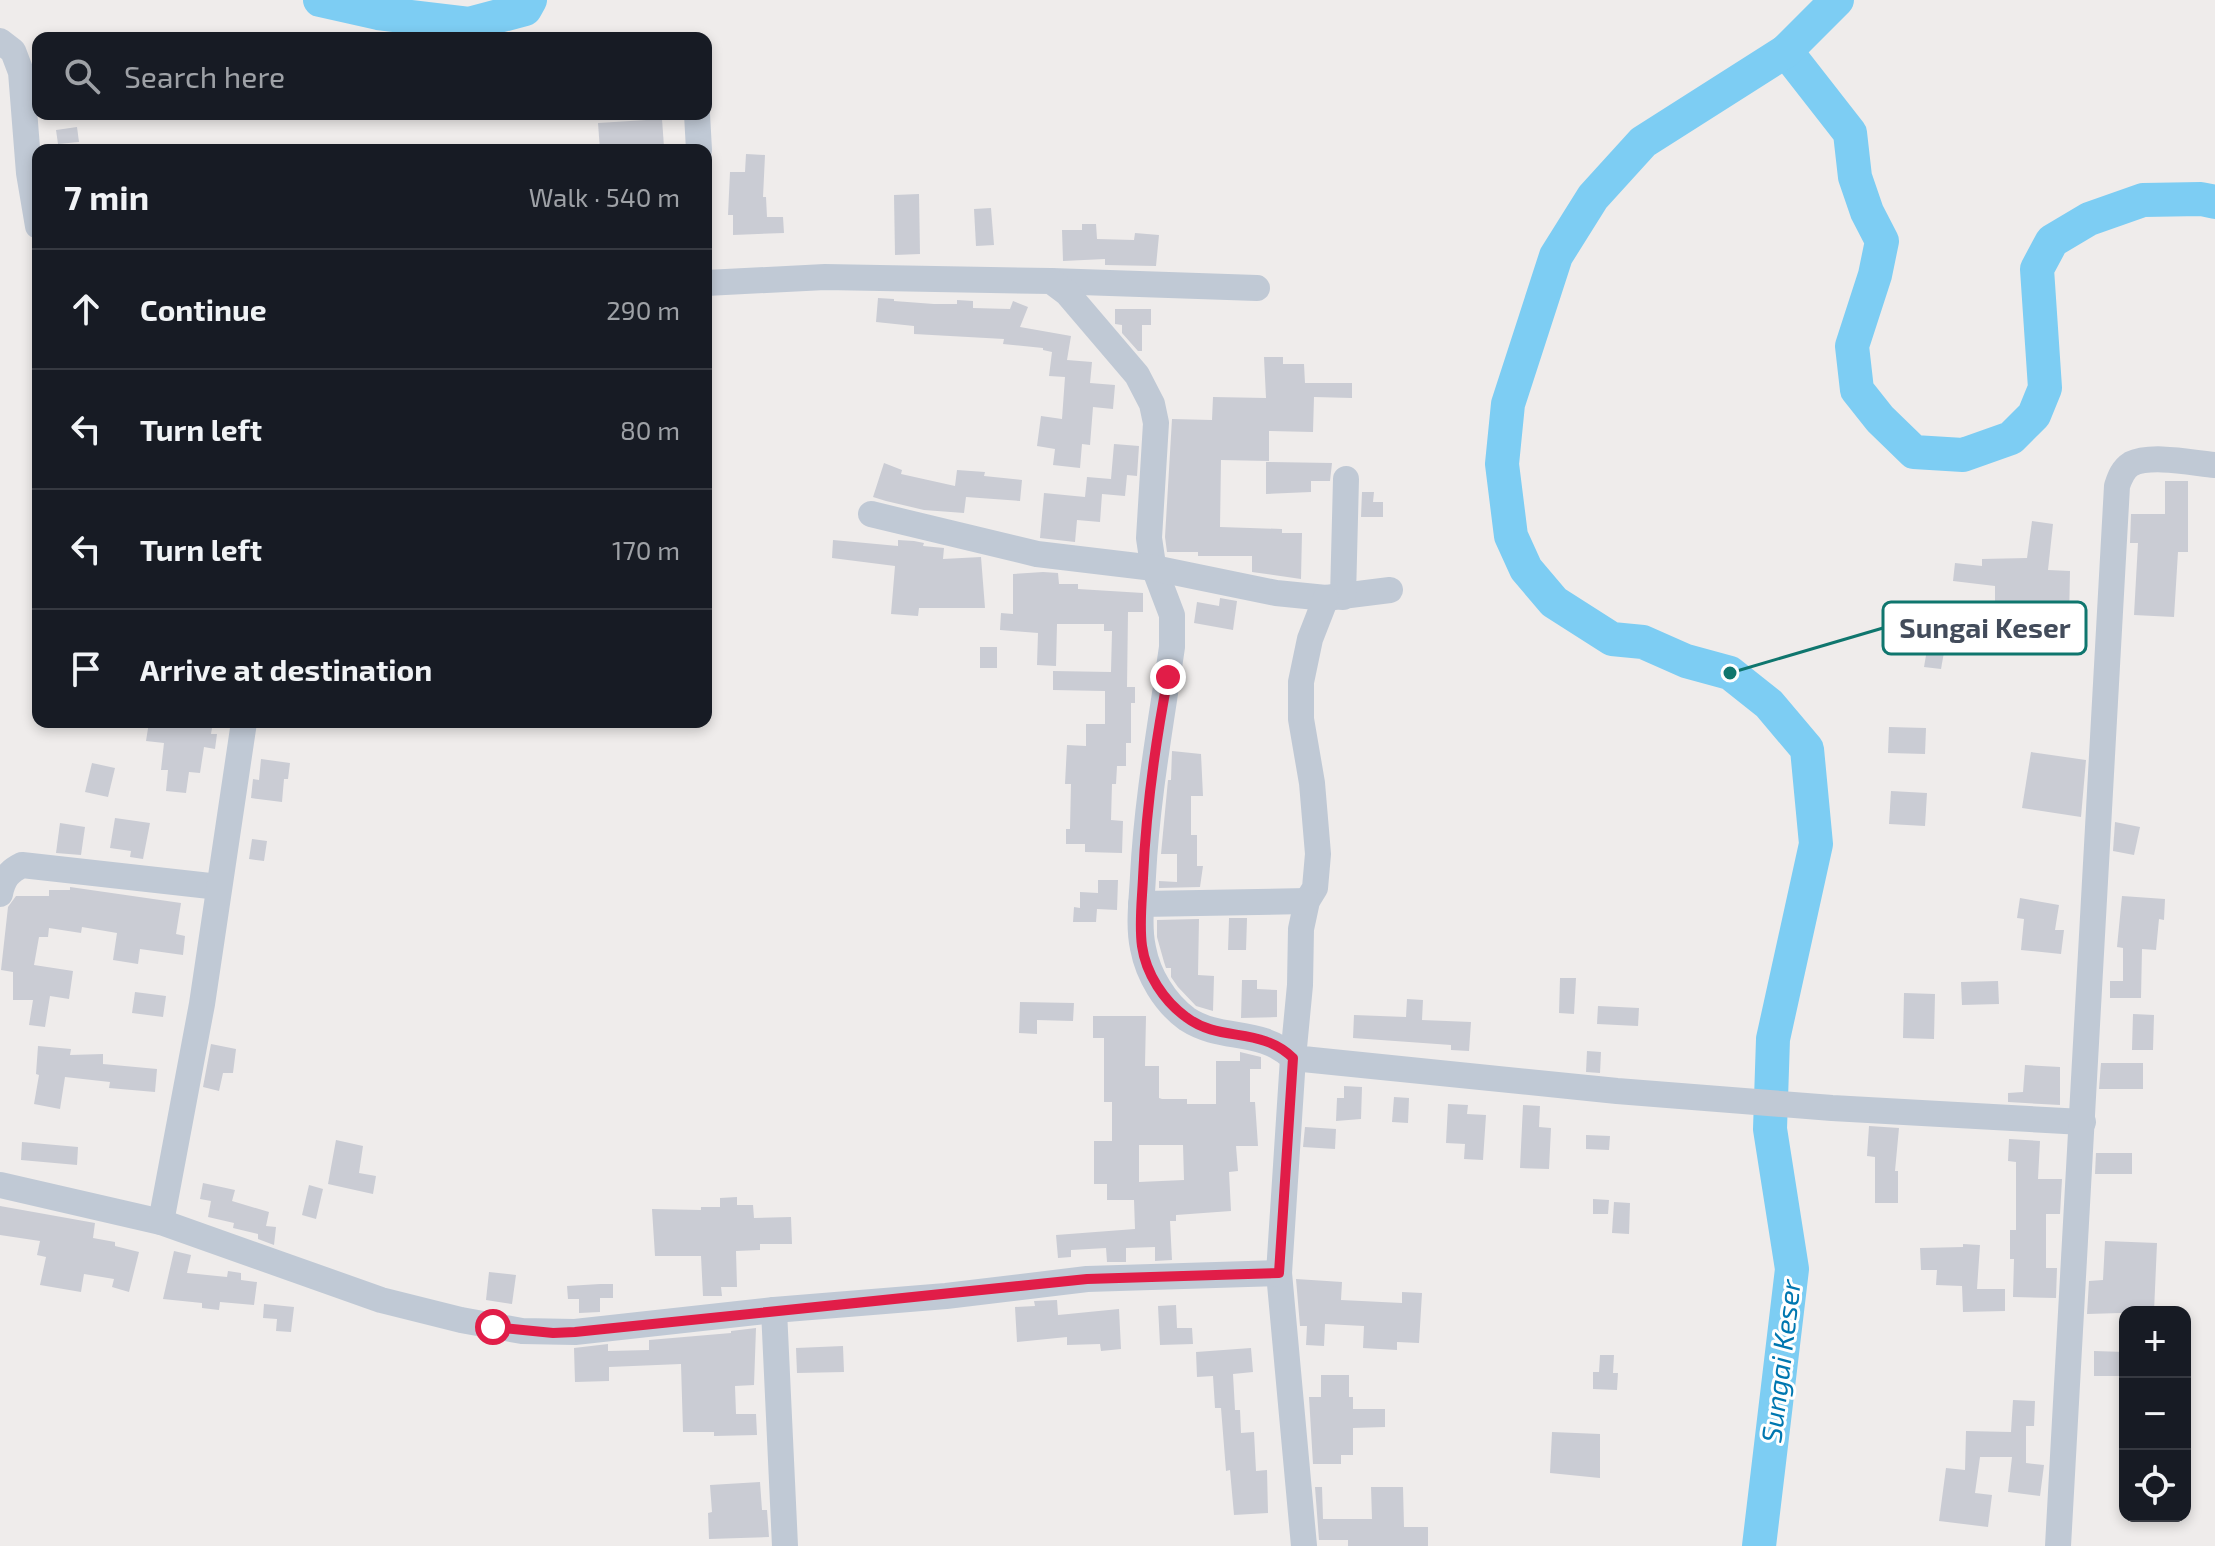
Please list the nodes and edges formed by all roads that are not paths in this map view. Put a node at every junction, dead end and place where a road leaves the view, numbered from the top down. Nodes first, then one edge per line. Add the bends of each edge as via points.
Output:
1 (0, 41) edge
2 (697, 120) edge
3 (699, 144) edge
4 (32, 190) edge
5 (1051, 281) junction
6 (712, 283) edge
7 (1257, 288) dead end
8 (2215, 465) edge
9 (1346, 479) dead end
10 (871, 514) dead end
11 (1154, 568) junction
12 (1390, 590) dead end
13 (1335, 597) junction
14 (243, 728) edge
15 (219, 887) junction
16 (0, 894) edge
17 (1307, 901) junction
18 (1141, 904) junction
19 (1293, 1058) junction
20 (2083, 1122) junction
21 (0, 1185) edge
22 (161, 1222) junction
23 (1279, 1273) junction
24 (774, 1310) junction
25 (785, 1546) edge
26 (1304, 1546) edge
27 (2058, 1546) edge

1 - 4 street via 13,51 21,72
2 - 3 street
5 - 6 street via 825,277
5 - 7 street
5 - 11 street via 1137,375 1152,404 1156,423 1149,538
8 - 20 street via 2140,462 2129,465 2117,486
9 - 13 street
10 - 11 street via 1037,554
11 - 13 street via 1276,593
11 - 18 street via 1173,626 1145,823
12 - 13 street
13 - 17 street via 1310,639 1301,682 1318,845 1317,878
14 - 15 street
15 - 16 street via 22,865 12,870
15 - 22 street
17 - 18 street
17 - 19 street
18 - 19 street via 1142,947 1150,974 1166,998 1188,1019 1214,1031 1269,1040
19 - 20 street via 1617,1091
19 - 23 street
20 - 27 street
21 - 22 street
22 - 24 street via 381,1300 493,1327 553,1333
23 - 24 street via 1087,1279
23 - 26 street
24 - 25 street

